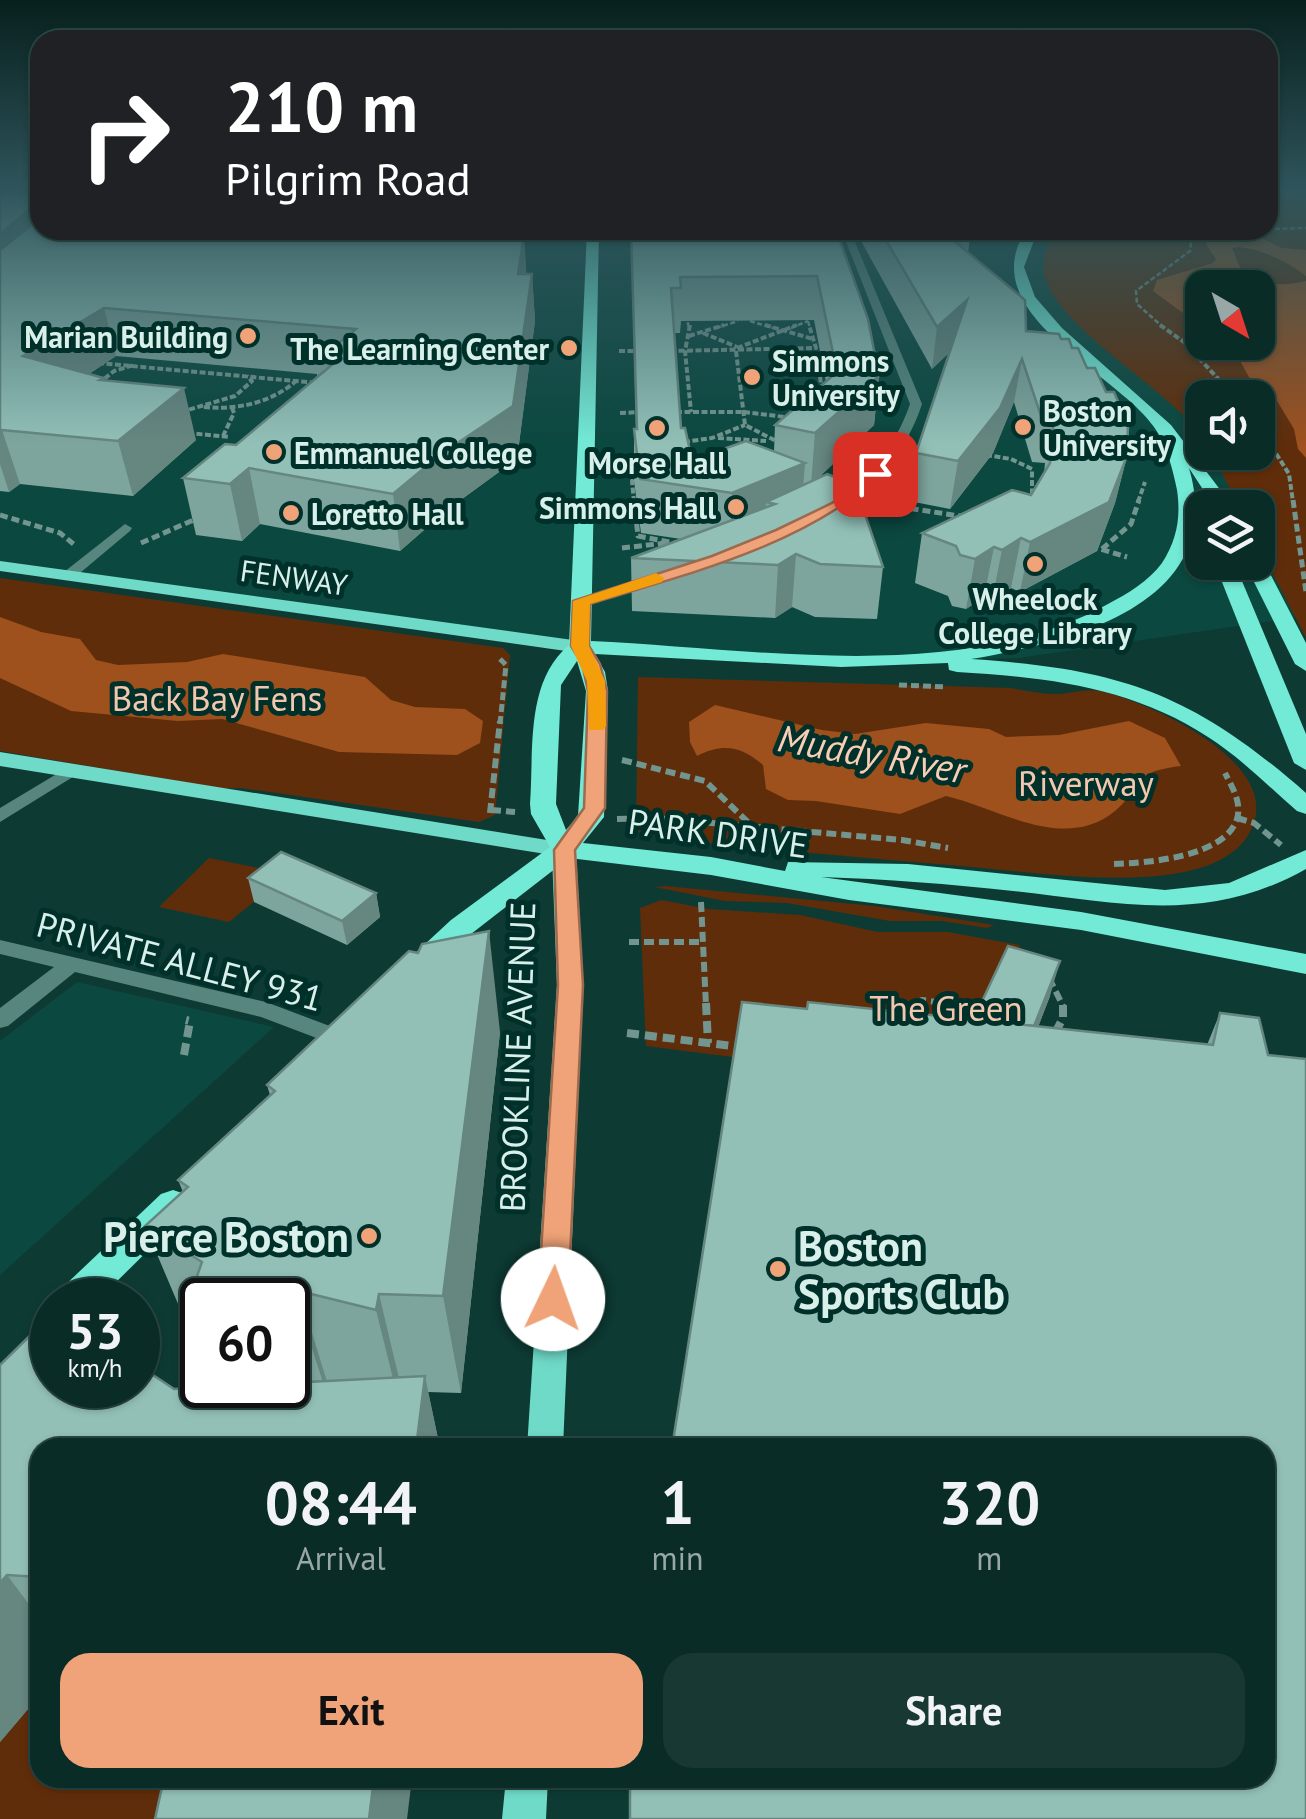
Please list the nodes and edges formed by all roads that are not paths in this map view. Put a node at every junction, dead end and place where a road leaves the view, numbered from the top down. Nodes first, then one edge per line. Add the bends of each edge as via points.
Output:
1 (592, 274) edge
2 (859, 274) edge
3 (1019, 274) edge
4 (1165, 430) junction
5 (1182, 474) junction
6 (1190, 490) edge
7 (1210, 490) edge
8 (818, 516) edge
9 (125, 528) dead end
10 (0, 566) edge
11 (672, 574) edge
12 (69, 575) junction
13 (1231, 580) edge
14 (1263, 580) edge
15 (582, 601) junction
16 (580, 646) junction
17 (881, 661) junction
18 (1306, 664) edge
19 (0, 759) edge
20 (1306, 763) edge
21 (70, 771) junction
22 (1306, 806) edge
23 (0, 816) edge
24 (564, 850) junction
25 (1306, 858) edge
26 (710, 866) junction
27 (0, 946) edge
28 (74, 963) junction
29 (1306, 964) edge
30 (397, 988) edge
31 (370, 1014) edge
32 (0, 1020) edge
33 (343, 1040) junction
34 (315, 1067) edge
35 (202, 1176) edge
36 (97, 1278) edge
37 (546, 1438) edge
38 (526, 1788) edge
39 (524, 1819) edge

1 - 15 highway
2 - 8 street via 916,404 892,458
3 - 4 highway via 1061,332
4 - 5 highway
4 - 7 highway
5 - 6 highway
5 - 17 highway via 1188,527 1181,548 1156,580 1118,608 1032,640
9 - 12 street
10 - 12 main road, FENWAY
11 - 15 street
12 - 16 main road, FENWAY
13 - 20 highway
14 - 18 highway
15 - 16 highway
16 - 17 highway
16 - 24 highway via 597,691 594,808
16 - 24 highway, BROOKLINE AVENUE via 550,685 543,804
17 - 22 highway via 1052,672 1135,692 1214,730
19 - 21 main road, PARK DRIVE
21 - 23 street
21 - 24 main road, PARK DRIVE
24 - 26 highway, PARK DRIVE
24 - 30 highway via 462,927
24 - 37 main road, BROOKLINE AVENUE via 570,985
25 - 26 highway via 1245,888 1155,901 854,869
26 - 29 highway, PARK DRIVE via 1080,921
27 - 28 street, PRIVATE ALLEY 931
28 - 32 street
28 - 33 street, PRIVATE ALLEY 931 via 266,1010
31 - 33 highway
33 - 34 highway
35 - 36 highway
38 - 39 main road

